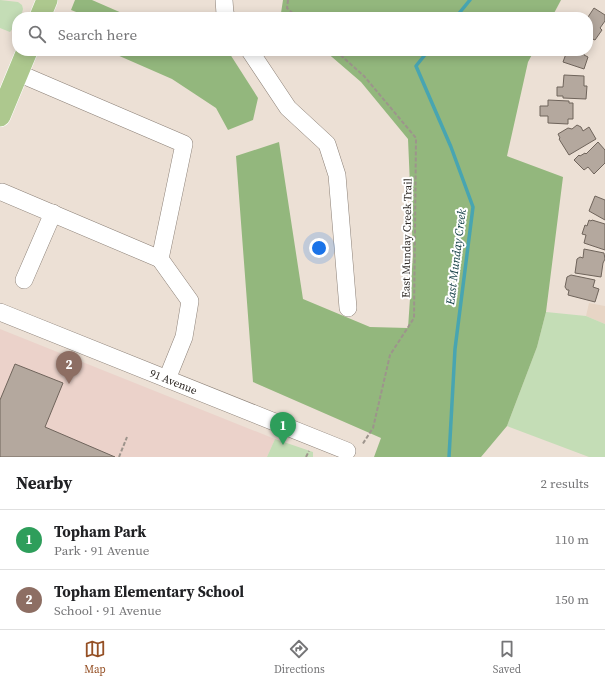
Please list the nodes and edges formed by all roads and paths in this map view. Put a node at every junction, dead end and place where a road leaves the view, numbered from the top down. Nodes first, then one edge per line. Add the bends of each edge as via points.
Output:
1 (47, 0) edge
2 (224, 0) edge
3 (288, 0) edge
4 (42, 12) edge
5 (225, 12) edge
6 (291, 12) edge
7 (24, 56) edge
8 (253, 56) edge
9 (342, 56) edge
10 (18, 73) junction
11 (0, 116) edge
12 (2, 192) dead end
13 (53, 213) junction
14 (160, 259) junction
15 (24, 280) dead end
16 (348, 308) dead end
17 (0, 312) edge
18 (167, 379) junction
19 (127, 437) dead end
20 (354, 448) joint
21 (119, 457) edge

1 - 4 main road
2 - 5 street
3 - 6 path via 287,8
7 - 10 main road
8 - 16 street via 288,108 327,144 337,174
9 - 20 path, East Munday Creek Trail via 364,76 416,138 414,318 390,355 373,428
10 - 11 main road
10 - 14 street via 184,144
12 - 13 street
13 - 14 street
13 - 15 street
14 - 18 street via 190,301 184,337
17 - 18 street, 91 Avenue
18 - 20 street, 91 Avenue
19 - 21 path

